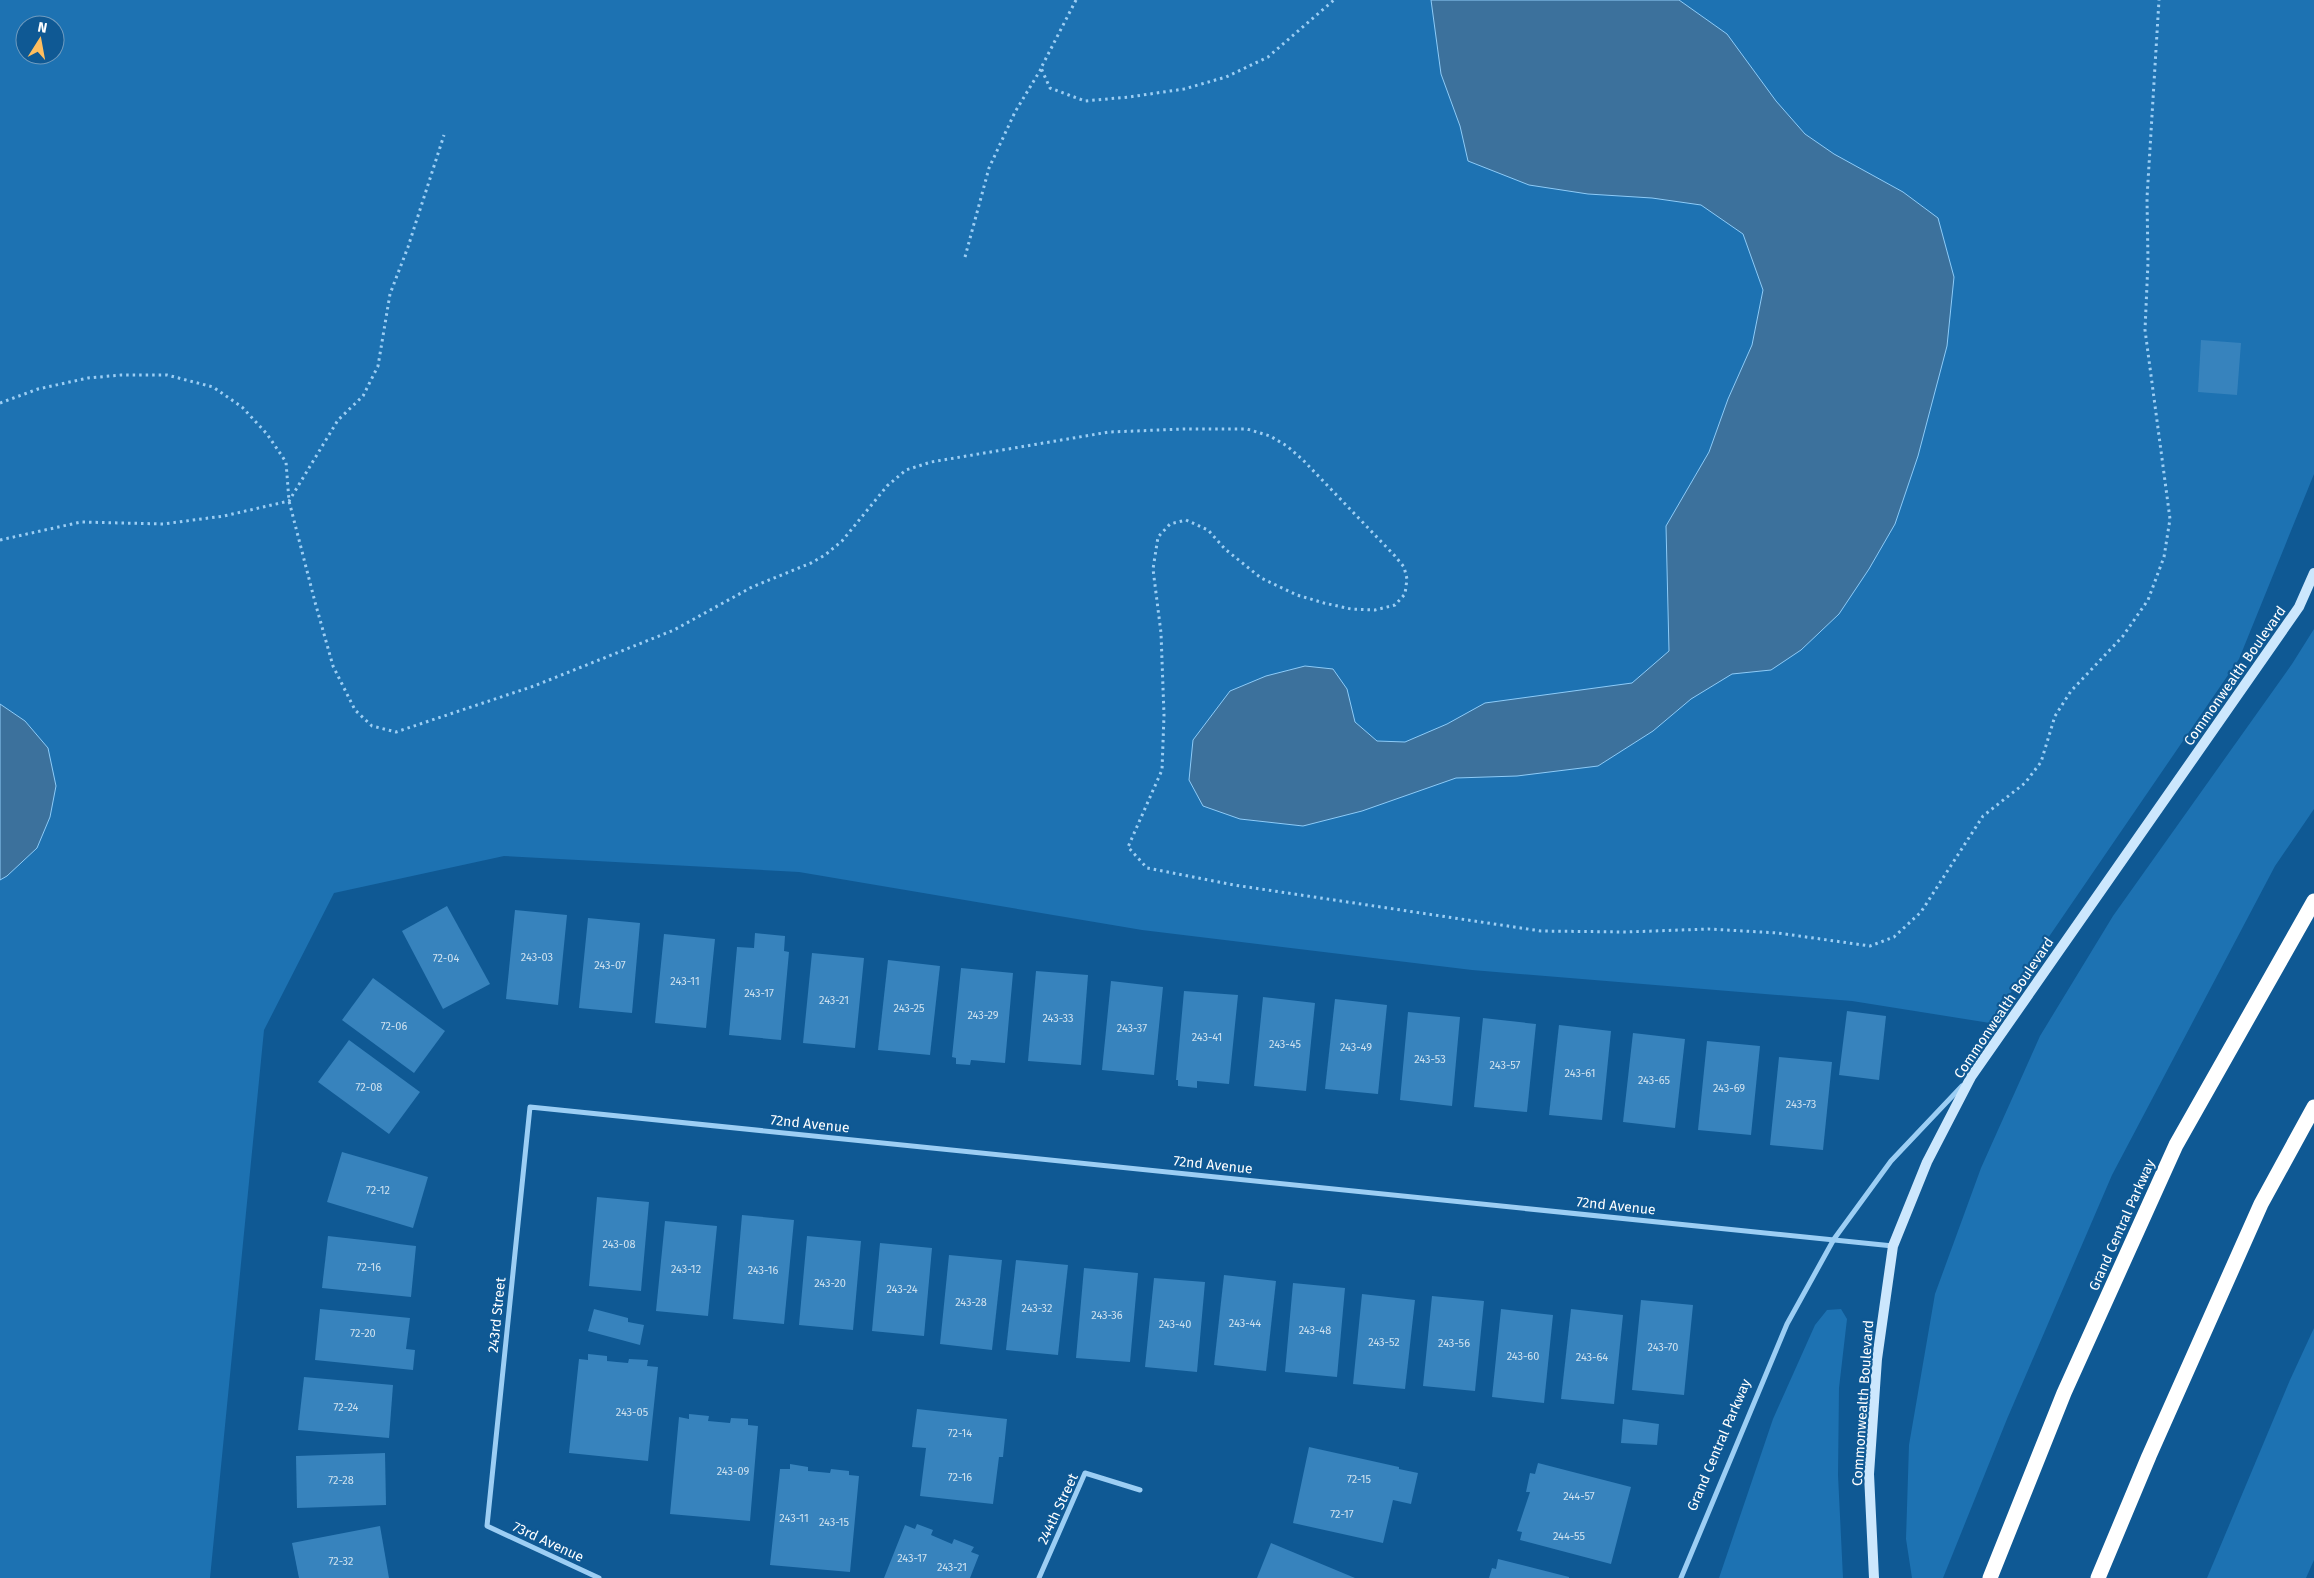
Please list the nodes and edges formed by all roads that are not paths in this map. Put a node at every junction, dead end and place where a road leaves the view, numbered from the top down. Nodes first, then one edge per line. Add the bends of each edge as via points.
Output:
1 (2314, 573) edge
2 (2314, 901) edge
3 (1972, 1077) junction
4 (530, 1107) joint
5 (2314, 1107) edge
6 (1834, 1239) junction
7 (1893, 1246) junction
8 (1140, 1490) dead end
9 (487, 1526) joint
10 (1990, 1577) edge
11 (598, 1578) edge
12 (1039, 1578) edge
13 (1682, 1578) edge
14 (1874, 1578) edge
15 (2098, 1578) edge

1 - 3 street, Commonwealth Boulevard via 2299,607
2 - 10 highway, Grand Central Parkway via 2176,1145 2064,1392
3 - 6 street, Grand Central Parkway via 1891,1161
3 - 7 street, Commonwealth Boulevard via 1927,1162
4 - 6 street, 72nd Avenue
4 - 9 street, 243rd Street
5 - 15 highway via 2261,1204
6 - 7 street, 72nd Avenue
6 - 13 street, Grand Central Parkway via 1787,1324
7 - 14 street, Commonwealth Boulevard via 1877,1360 1869,1474
8 - 12 street, 244th Street via 1085,1473
9 - 11 street, 73rd Avenue

